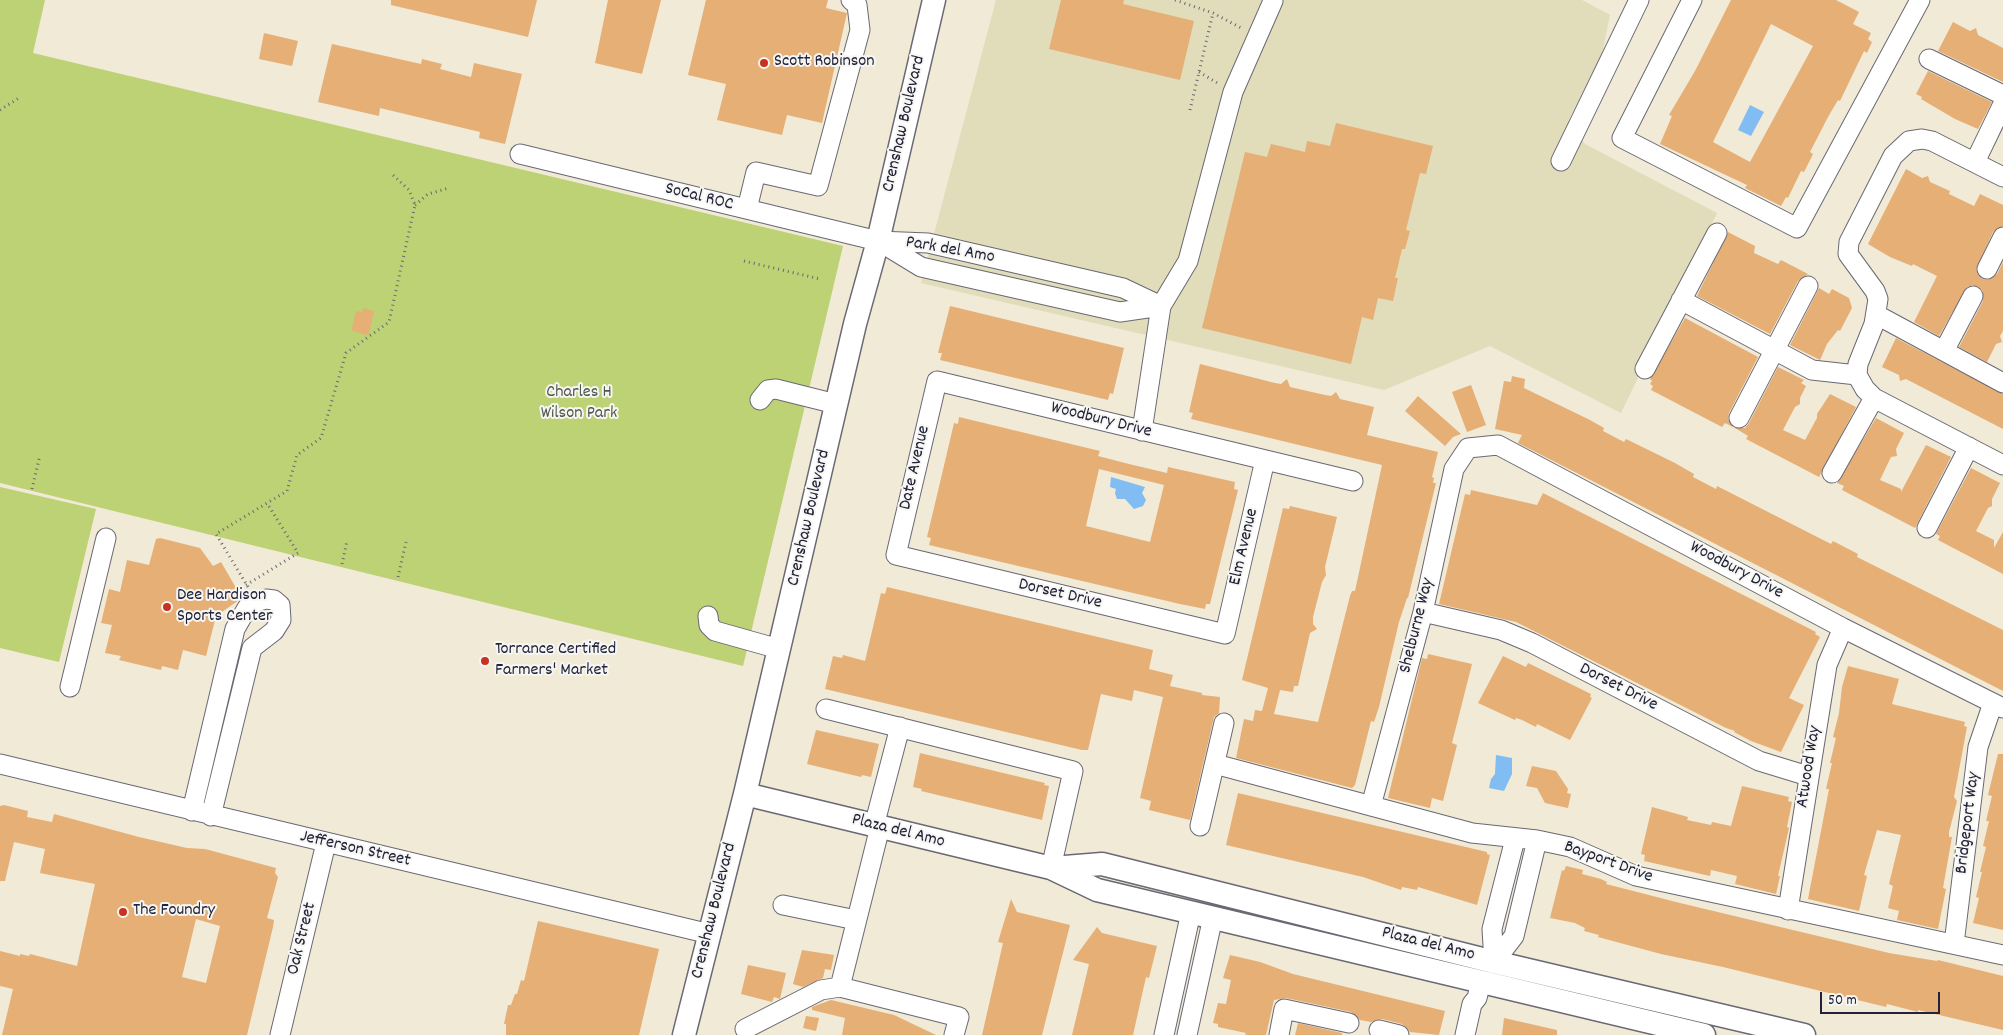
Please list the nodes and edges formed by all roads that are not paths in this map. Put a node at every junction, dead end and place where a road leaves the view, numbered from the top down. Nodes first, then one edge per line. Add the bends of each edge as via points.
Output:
1 (851, 0) edge
2 (934, 0) edge
3 (1639, 0) edge
4 (1692, 0) edge
5 (1920, 0) edge
6 (1273, 1) edge
7 (1929, 59) dead end
8 (2003, 95) edge
9 (2003, 104) edge
10 (520, 154) dead end
11 (1561, 161) dead end
12 (1975, 162) junction
13 (2003, 177) edge
14 (747, 210) junction
15 (1717, 233) dead end
16 (2003, 237) edge
17 (878, 241) junction
18 (1987, 269) dead end
19 (1808, 286) dead end
20 (1973, 296) dead end
21 (1681, 300) junction
22 (1161, 306) junction
23 (1877, 315) junction
24 (1775, 350) junction
25 (1944, 351) junction
26 (1645, 369) dead end
27 (1858, 375) junction
28 (937, 381) joint
29 (2003, 383) edge
30 (1874, 398) junction
31 (760, 400) dead end
32 (836, 404) junction
33 (1739, 418) dead end
34 (1142, 431) junction
35 (1969, 446) junction
36 (1468, 448) joint
37 (1265, 460) junction
38 (2003, 465) edge
39 (1832, 473) dead end
40 (1353, 481) dead end
41 (1927, 528) dead end
42 (106, 538) dead end
43 (896, 556) joint
44 (1423, 612) junction
45 (708, 616) dead end
46 (1844, 628) junction
47 (1225, 634) joint
48 (779, 649) junction
49 (70, 687) dead end
50 (1998, 706) edge
51 (826, 708) dead end
52 (1224, 723) dead end
53 (900, 727) junction
54 (0, 764) edge
55 (1215, 764) junction
56 (1808, 776) junction
57 (744, 794) junction
58 (1371, 806) junction
59 (192, 811) junction
60 (211, 816) junction
61 (1200, 826) dead end
62 (877, 827) junction
63 (1515, 839) junction
64 (1537, 840) junction
65 (326, 843) junction
66 (1051, 868) junction
67 (1504, 883) junction
68 (1196, 887) junction
69 (1525, 889) junction
70 (783, 905) dead end
71 (1788, 910) junction
72 (1191, 912) junction
73 (1214, 917) junction
74 (856, 920) junction
75 (710, 934) junction
76 (1954, 944) junction
77 (2003, 956) edge
78 (1490, 961) junction
79 (840, 987) junction
80 (1479, 990) junction
81 (1349, 1023) dead end
82 (1379, 1030) dead end
83 (742, 1032) edge
84 (280, 1035) edge
85 (684, 1035) edge
86 (767, 1035) edge
87 (954, 1035) edge
88 (1164, 1035) edge
89 (1188, 1035) edge
90 (1279, 1035) edge
91 (1399, 1035) edge
92 (1465, 1035) edge
93 (1472, 1035) edge
94 (1704, 1035) edge
95 (1804, 1035) edge

1 - 14 street via 857,5 860,30 818,186 756,172
2 - 17 main road, Crenshaw Boulevard
3 - 11 street
4 - 5 street via 1622,138 1797,228
6 - 22 street via 1233,92 1188,261
7 - 8 street
9 - 12 street
10 - 14 street, SoCal ROC
12 - 13 street
12 - 23 street via 1932,140 1922,139 1909,141 1893,156 1849,242 1848,254 1875,291
14 - 17 street, SoCal ROC
15 - 21 street
16 - 18 street
17 - 22 street, Park del Amo via 920,267 1120,312
17 - 32 main road, Crenshaw Boulevard
19 - 24 street
20 - 25 street
21 - 24 street
21 - 26 street
22 - 34 street
23 - 25 street
23 - 27 street via 1858,364
24 - 27 street via 1812,370
24 - 33 street
25 - 29 street
27 - 30 street
28 - 34 street, Woodbury Drive
28 - 43 street, Date Avenue
30 - 35 street
30 - 39 street
31 - 32 street via 768,390 776,389
32 - 48 main road, Crenshaw Boulevard
34 - 37 street, Woodbury Drive
35 - 38 street
35 - 41 street
36 - 44 street, Shelburne Way via 1454,470
36 - 46 street, Woodbury Drive via 1498,445
37 - 40 street, Woodbury Drive
37 - 47 street, Elm Avenue
42 - 49 street
43 - 47 street, Dorset Drive
44 - 56 street, Dorset Drive via 1501,630 1532,643 1760,762
44 - 58 street, Shelburne Way
45 - 48 street via 709,626 715,632
46 - 50 street, Woodbury Drive
46 - 56 street, Atwood Way via 1827,665
48 - 57 main road, Crenshaw Boulevard
50 - 76 street, Bridgeport Way via 1978,747
51 - 53 street
52 - 55 street
53 - 62 street
53 - 66 street via 1073,771
54 - 59 street, Jefferson Street
55 - 58 street, Bayport Drive
55 - 61 street
56 - 71 street, Atwood Way
57 - 62 main road, Plaza del Amo
57 - 75 main road, Crenshaw Boulevard
58 - 63 street, Bayport Drive via 1472,833
59 - 60 street, Jefferson Street
59 - 60 street via 240,617 256,602 274,600 280,605 281,620 274,631 252,648
60 - 65 street, Jefferson Street
62 - 66 main road, Plaza del Amo
62 - 74 street
63 - 64 street, Bayport Drive
63 - 67 street
64 - 69 street
64 - 71 street, Bayport Drive via 1570,847 1636,876
65 - 75 street, Jefferson Street
65 - 84 street, Oak Street
66 - 68 main road, Plaza del Amo via 1102,864
66 - 72 main road, Plaza del Amo via 1097,890
67 - 69 street
67 - 78 street via 1492,929
68 - 72 main road
68 - 78 main road, Plaza del Amo
69 - 78 street via 1514,936
70 - 74 street
71 - 76 street, Bayport Drive
72 - 73 main road, Plaza del Amo
72 - 88 street
73 - 80 main road, Plaza del Amo
73 - 89 street
74 - 79 street
75 - 85 main road, Crenshaw Boulevard
76 - 77 street, Bayport Drive
78 - 80 main road
78 - 95 main road, Plaza del Amo
79 - 83 street via 821,990
79 - 87 street via 959,1017
80 - 92 street via 1472,1004
80 - 93 street via 1480,1004
80 - 94 main road, Plaza del Amo
81 - 90 street via 1284,1009
82 - 91 street
83 - 86 street

